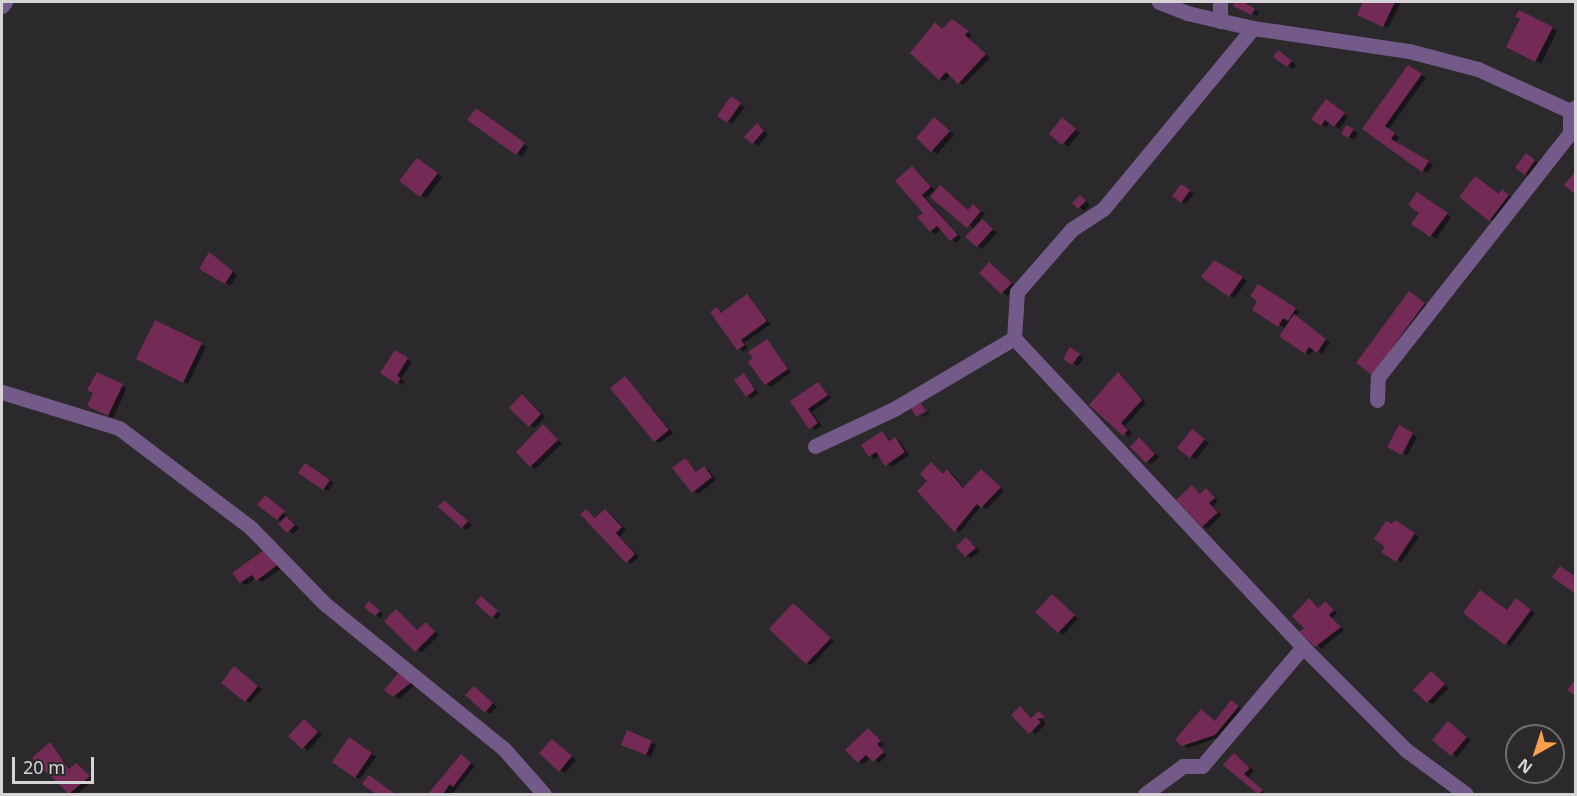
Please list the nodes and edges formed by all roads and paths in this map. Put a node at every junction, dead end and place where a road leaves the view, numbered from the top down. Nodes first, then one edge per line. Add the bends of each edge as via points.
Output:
1 (5, 2) edge
2 (1159, 2) edge
3 (1220, 2) edge
4 (2, 6) edge
5 (1220, 21) junction
6 (1253, 28) junction
7 (1573, 109) edge
8 (1014, 338) junction
9 (2, 392) edge
10 (1377, 400) dead end
11 (815, 446) dead end
12 (1303, 647) junction
13 (544, 795) edge
14 (1145, 795) edge
15 (1466, 795) edge

1 - 4 street
2 - 5 street
3 - 5 street
5 - 6 street
6 - 7 street via 1409,51 1466,66
6 - 8 street via 1103,209 1072,229 1017,292
7 - 10 street via 1570,133 1378,377
8 - 11 street via 894,409
8 - 12 street
9 - 13 street via 119,428 251,528 325,604 504,749
12 - 14 street via 1202,766 1183,766
12 - 15 street via 1406,750

